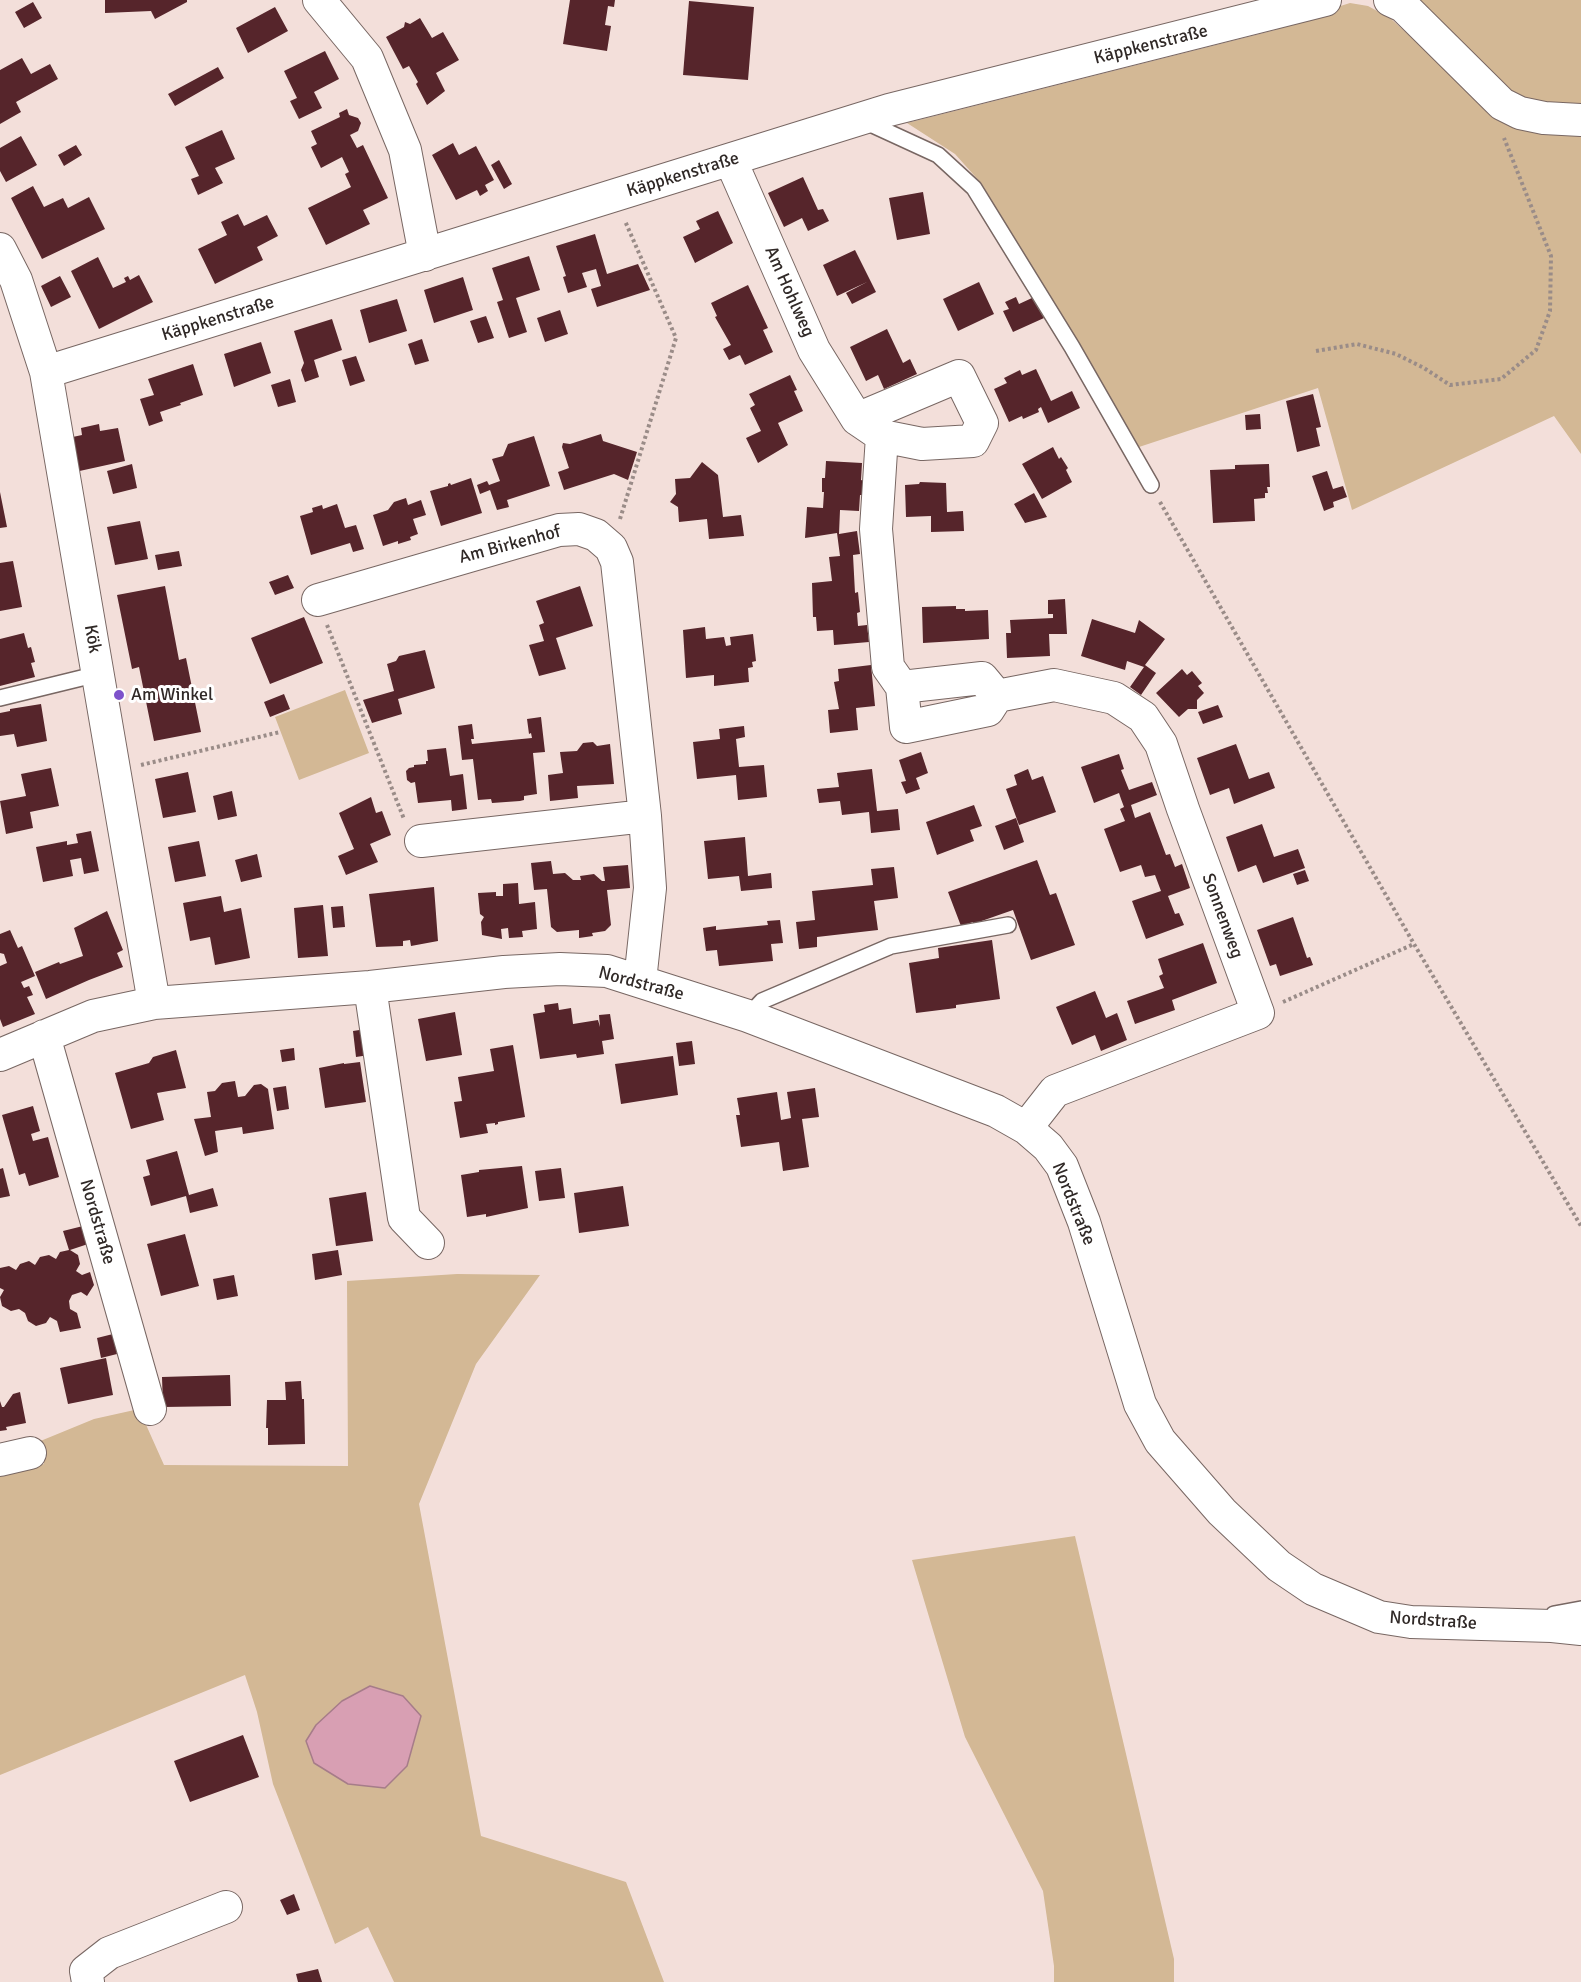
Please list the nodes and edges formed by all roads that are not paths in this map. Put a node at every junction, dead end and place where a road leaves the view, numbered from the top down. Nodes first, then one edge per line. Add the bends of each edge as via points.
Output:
1 (319, 0) edge
2 (1325, 0) edge
3 (1390, 0) edge
4 (862, 119) junction
5 (1581, 120) edge
6 (731, 161) junction
7 (0, 249) edge
8 (425, 255) junction
9 (8, 282) edge
10 (46, 372) junction
11 (1151, 485) road end
12 (881, 591) joint
13 (318, 600) road end
14 (98, 674) junction
15 (0, 698) edge
16 (645, 816) junction
17 (421, 841) road end
18 (1008, 925) dead end
19 (640, 981) junction
20 (370, 987) junction
21 (154, 1003) junction
22 (748, 1016) junction
23 (44, 1036) junction
24 (0, 1055) edge
25 (1026, 1128) junction
26 (428, 1243) dead end
27 (150, 1409) dead end
28 (1581, 1609) edge
29 (1566, 1628) edge
30 (226, 1907) dead end
31 (88, 1982) edge

1 - 8 street via 367,57 405,150
2 - 4 street, Käppkenstraße
3 - 5 street via 1403,6 1502,104 1544,118
4 - 6 street, Käppkenstraße
4 - 11 lane via 938,155 974,188
6 - 8 street, Käppkenstraße
6 - 12 street, Am Hohlweg via 814,350 870,427
7 - 9 street, Kök
8 - 10 street, Käppkenstraße
9 - 10 street, Kök
10 - 14 street, Kök
12 - 25 street, Sonnenweg via 888,667 902,687 982,678 997,696 1054,686 1114,698 1143,717 1161,744 1258,1013 1055,1091
13 - 16 street, Am Birkenhof via 559,530 579,529 596,535 611,548 617,562
14 - 15 lane
14 - 21 street, Kök
16 - 17 street
16 - 19 street via 650,888
18 - 22 lane via 891,946 762,1000
19 - 20 street, Nordstraße via 607,971 560,969
19 - 22 street, Nordstraße
20 - 21 street, Nordstraße
20 - 26 street via 405,1218
21 - 23 street, Nordstraße via 93,1016
22 - 25 street, Nordstraße via 975,1102
23 - 24 street, Nordstraße
23 - 27 street, Nordstraße
25 - 29 street, Nordstraße via 1062,1166 1084,1222 1140,1404 1160,1441 1222,1512 1279,1566 1312,1589 1379,1617 1411,1622
28 - 29 lane via 1554,1614
30 - 31 street via 109,1953 86,1971

